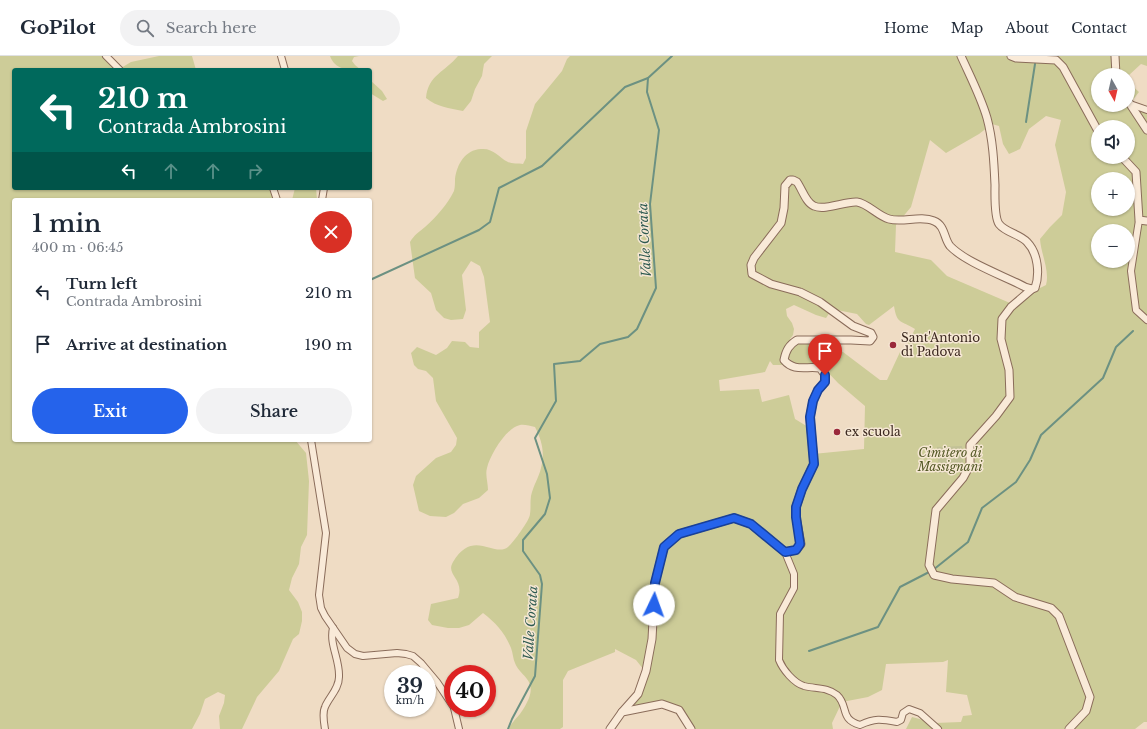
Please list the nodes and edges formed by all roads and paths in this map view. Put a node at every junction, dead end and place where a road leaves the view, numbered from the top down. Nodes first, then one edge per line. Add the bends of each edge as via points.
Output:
1 (106, 56) edge
2 (282, 56) edge
3 (961, 56) edge
4 (1011, 56) edge
5 (1115, 56) edge
6 (118, 68) edge
7 (285, 68) edge
8 (1116, 68) edge
9 (1135, 105) edge
10 (1147, 110) edge
11 (1135, 111) edge
12 (1092, 120) edge
13 (1147, 130) edge
14 (1129, 164) edge
15 (1139, 220) junction
16 (1147, 221) edge
17 (1032, 289) junction
18 (1147, 320) edge
19 (311, 442) edge
20 (785, 552) junction
21 (333, 628) junction
22 (444, 693) edge
23 (622, 712) junction
24 (456, 717) edge
25 (325, 729) edge
26 (459, 729) edge
27 (610, 729) edge
28 (691, 729) edge
29 (938, 729) edge
30 (1069, 729) edge

1 - 6 street
2 - 7 street
3 - 17 street via 987,119 994,158 996,214 999,224 1027,242 1034,254 1038,279 1035,288
4 - 12 street via 1056,60 1063,67
5 - 8 street
9 - 10 street
11 - 13 street
14 - 15 street via 1136,172
15 - 16 street
15 - 18 street via 1131,270 1136,310
17 - 20 street via 963,256 949,244 941,226 936,222 928,219 891,220 857,202 815,207 797,182 786,182 781,223 754,258 751,265 752,274 771,284 800,292 820,302 853,326 871,333 873,337 870,341 797,340 785,353 784,360 790,366 820,368 825,375 825,382 813,401 810,417 814,464 796,507 800,544 796,550
17 - 30 street via 1011,306 1002,319 1001,339 1009,370 1010,397 970,445 970,465 963,478 936,510 930,567 934,575 994,584 1015,596 1051,608 1059,616 1090,696 1086,711
19 - 21 street via 326,533 320,602
20 - 23 street via 751,524 734,518 679,534 664,547 655,583 652,639 646,671 638,694
20 - 29 street via 794,574 794,588 780,614 779,660 782,667 800,684 836,695 848,720 853,724 860,725 880,718 897,722 901,720 903,713 910,709 920,713
21 - 22 street via 347,648 355,654 363,656 397,653 413,656
21 - 25 street via 331,636 339,665 339,678 337,687 324,708
23 - 27 street
23 - 28 street via 662,704 679,710
24 - 26 street

